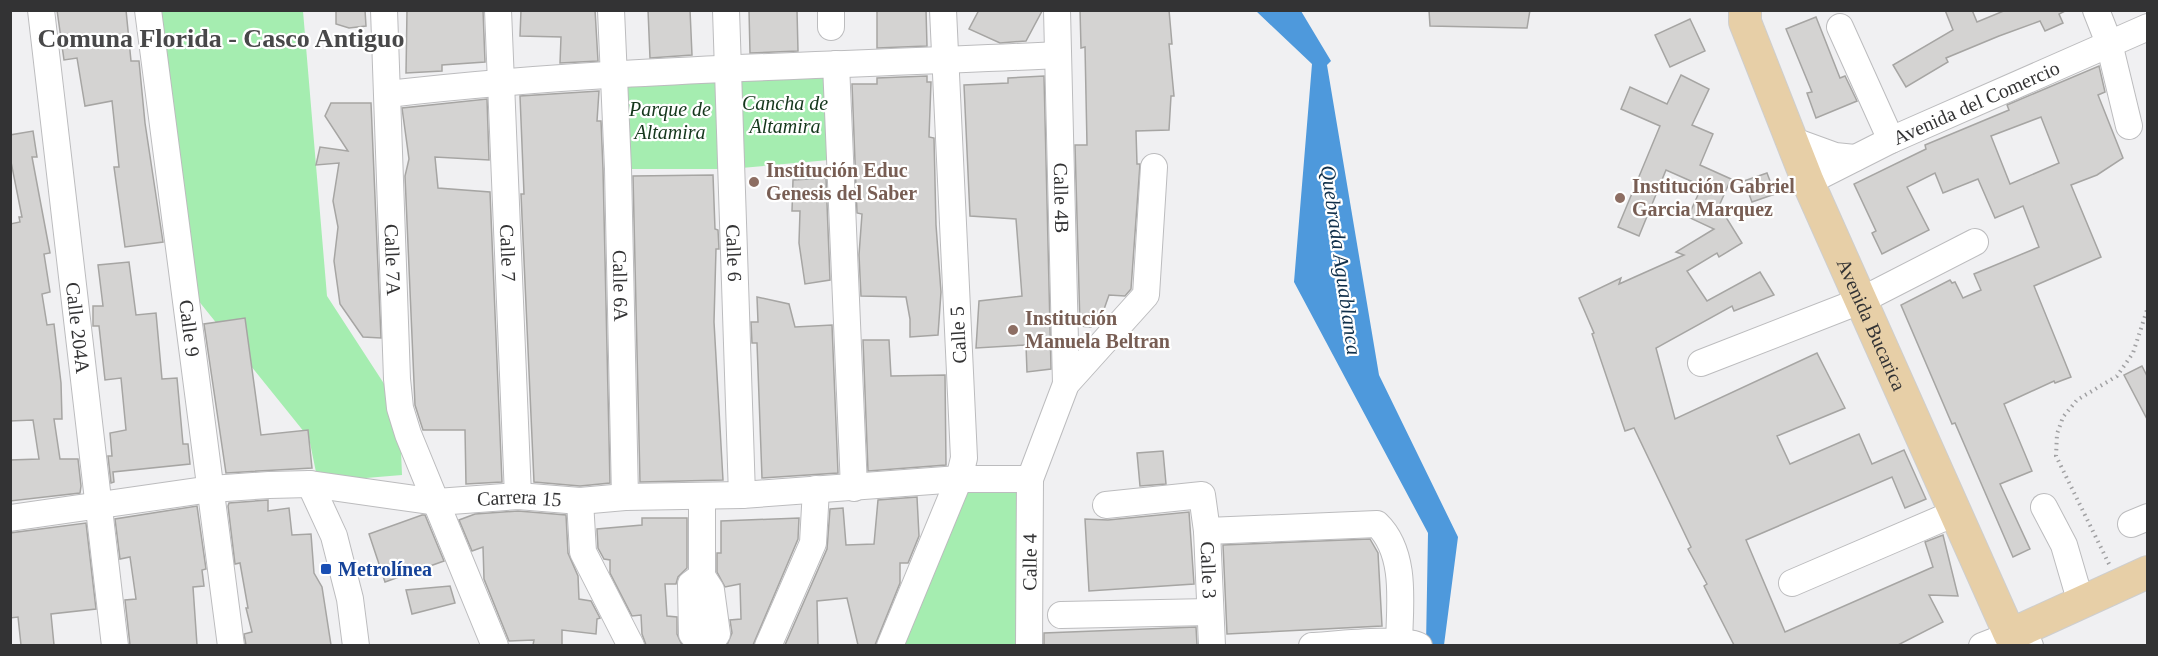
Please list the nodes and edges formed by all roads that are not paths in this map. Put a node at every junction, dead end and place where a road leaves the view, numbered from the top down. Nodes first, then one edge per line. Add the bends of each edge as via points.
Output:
1 (41, 10) edge
2 (148, 10) edge
3 (384, 10) edge
4 (498, 10) edge
5 (611, 10) edge
6 (726, 10) edge
7 (943, 10) edge
8 (1057, 10) edge
9 (1745, 10) edge
10 (2096, 10) edge
11 (1840, 27) dead end
12 (2148, 27) edge
13 (2109, 44) junction
14 (1058, 55) junction
15 (945, 60) junction
16 (836, 64) junction
17 (727, 67) junction
18 (614, 75) junction
19 (502, 81) junction
20 (388, 94) junction
21 (2129, 126) dead end
22 (1791, 140) junction
23 (1890, 140) junction
24 (1856, 158) junction
25 (1154, 166) dead end
26 (1808, 182) junction
27 (1975, 242) dead end
28 (1860, 301) junction
29 (1701, 363) dead end
30 (1066, 384) junction
31 (959, 479) junction
32 (1030, 479) junction
33 (309, 484) junction
34 (854, 488) junction
35 (211, 489) junction
36 (816, 489) junction
37 (742, 495) junction
38 (518, 496) junction
39 (702, 496) junction
40 (625, 497) junction
41 (580, 501) junction
42 (437, 502) junction
43 (1106, 505) dead end
44 (97, 506) junction
45 (2044, 507) dead end
46 (1955, 513) junction
47 (10, 518) edge
48 (1207, 531) junction
49 (2148, 573) edge
50 (1792, 583) dead end
51 (2081, 603) junction
52 (1210, 612) junction
53 (1061, 615) dead end
54 (2008, 642) edge
55 (1409, 644) edge
56 (115, 645) edge
57 (231, 645) edge
58 (356, 645) edge
59 (495, 645) edge
60 (631, 645) edge
61 (706, 645) edge
62 (768, 645) edge
63 (890, 645) edge
64 (1029, 645) edge
65 (1212, 645) edge
66 (1312, 645) edge

1 - 44 street, Calle 204A
2 - 35 street, Calle 9
3 - 20 street, Calle 7A
4 - 19 street, Calle 7
5 - 18 street
6 - 17 street, Calle 6
7 - 15 street, Calle 5
8 - 14 street, Calle 4B
9 - 22 main road, Avenida Bucarica via 1745,22
10 - 13 street
11 - 23 street
12 - 13 street, Avenida del Comercio
13 - 21 street
13 - 23 street, Avenida del Comercio
14 - 15 street
14 - 30 street, Calle 4B
15 - 16 street
15 - 31 street, Calle 5 via 964,458
16 - 17 street
16 - 34 street
17 - 18 street
17 - 37 street, Calle 6
18 - 19 street
18 - 40 street, Calle 6A
19 - 20 street
19 - 38 street, Calle 7
20 - 42 street, Calle 7A via 400,408
22 - 24 street via 1835,156
22 - 26 main road, Avenida Bucarica
23 - 24 street, Avenida del Comercio
24 - 26 street, Avenida del Comercio
25 - 30 street via 1146,295
26 - 28 main road, Avenida Bucarica
27 - 28 street
28 - 29 street
28 - 46 main road, Avenida Bucarica
30 - 32 street
31 - 32 street, Carrera 15
31 - 34 street, Carrera 15
31 - 63 street, Calle 5
32 - 64 street, Calle 4
33 - 35 street, Carrera 15
33 - 42 street, Carrera 15
33 - 58 street via 334,536 350,599
34 - 36 street, Carrera 15
35 - 44 street, Carrera 15
35 - 57 street, Calle 9
36 - 37 street, Carrera 15
36 - 62 street via 813,543
37 - 39 street, Carrera 15
38 - 41 street, Carrera 15
38 - 42 street, Carrera 15
39 - 40 street, Carrera 15
39 - 61 street via 702,576 711,590 717,634
40 - 41 street, Carrera 15
41 - 60 street via 583,552
42 - 59 street
43 - 48 street, Calle 3 via 1202,495
44 - 47 street, Carrera 15
44 - 56 street, Calle 204A
45 - 51 street via 2064,545
46 - 50 street
46 - 54 main road, Avenida Bucarica
48 - 52 street, Calle 3
48 - 55 street via 1377,525 1389,536 1401,582
49 - 51 main road
51 - 54 main road
52 - 53 street
52 - 65 street, Calle 3
55 - 66 street

